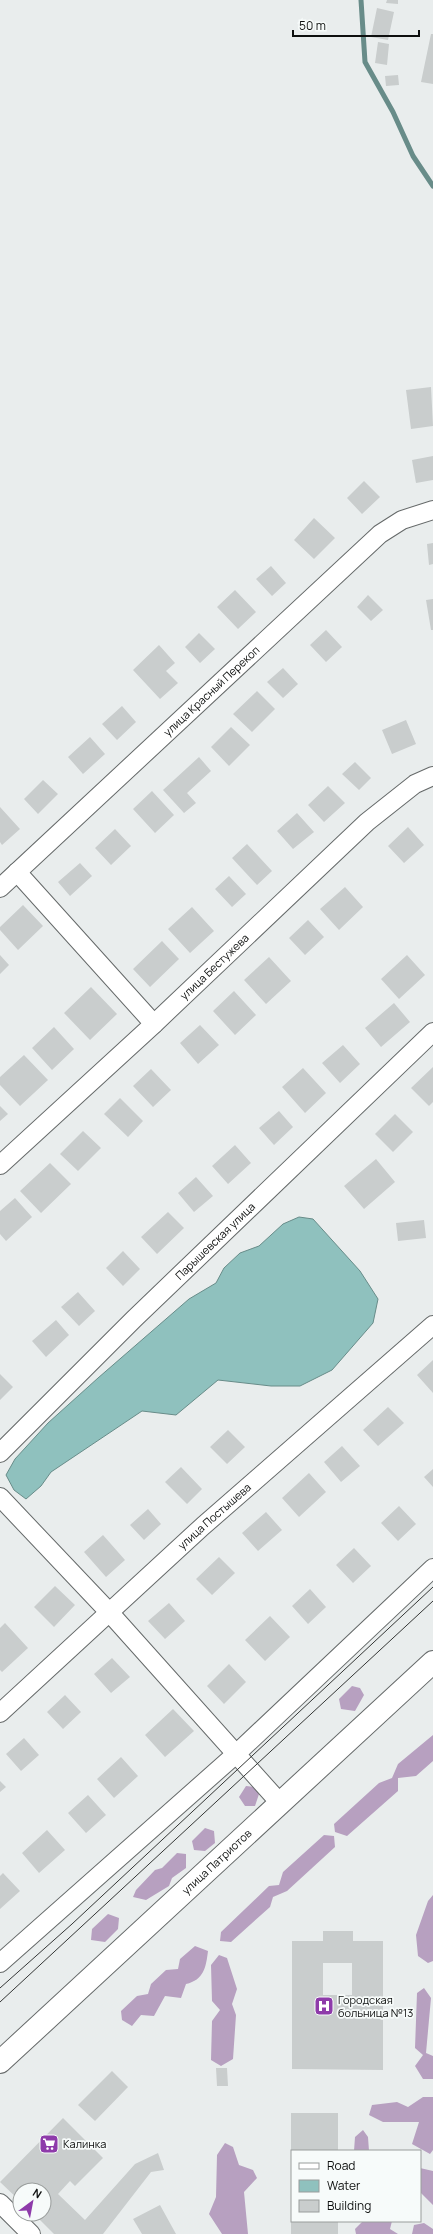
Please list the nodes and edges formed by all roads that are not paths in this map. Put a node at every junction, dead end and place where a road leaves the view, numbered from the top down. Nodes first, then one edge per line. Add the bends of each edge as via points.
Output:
1 (433, 510) edge
2 (433, 776) edge
3 (17, 872) junction
4 (0, 888) edge
5 (154, 1024) junction
6 (433, 1032) edge
7 (0, 1165) edge
8 (433, 1325) edge
9 (0, 1453) edge
10 (0, 1497) edge
11 (433, 1568) edge
12 (109, 1612) junction
13 (433, 1662) edge
14 (0, 1713) edge
15 (236, 1754) junction
16 (280, 1803) junction
17 (0, 1963) edge
18 (0, 2062) edge
19 (0, 2203) edge
20 (31, 2234) edge

1 - 3 street, улица Красный Перекоп via 402,520 380,534
2 - 5 street, улица Бестужева via 415,784 367,822
3 - 4 street, улица Красный Перекоп
3 - 5 street
5 - 7 street, улица Бестужева
6 - 9 street, Парышевская улица via 134,1319
8 - 12 street, улица Постышева
10 - 12 street
11 - 15 street
12 - 14 street, улица Постышева
12 - 15 street
13 - 16 main road, улица Патриотов
15 - 16 street
15 - 17 street
16 - 18 main road, улица Патриотов
19 - 20 street

